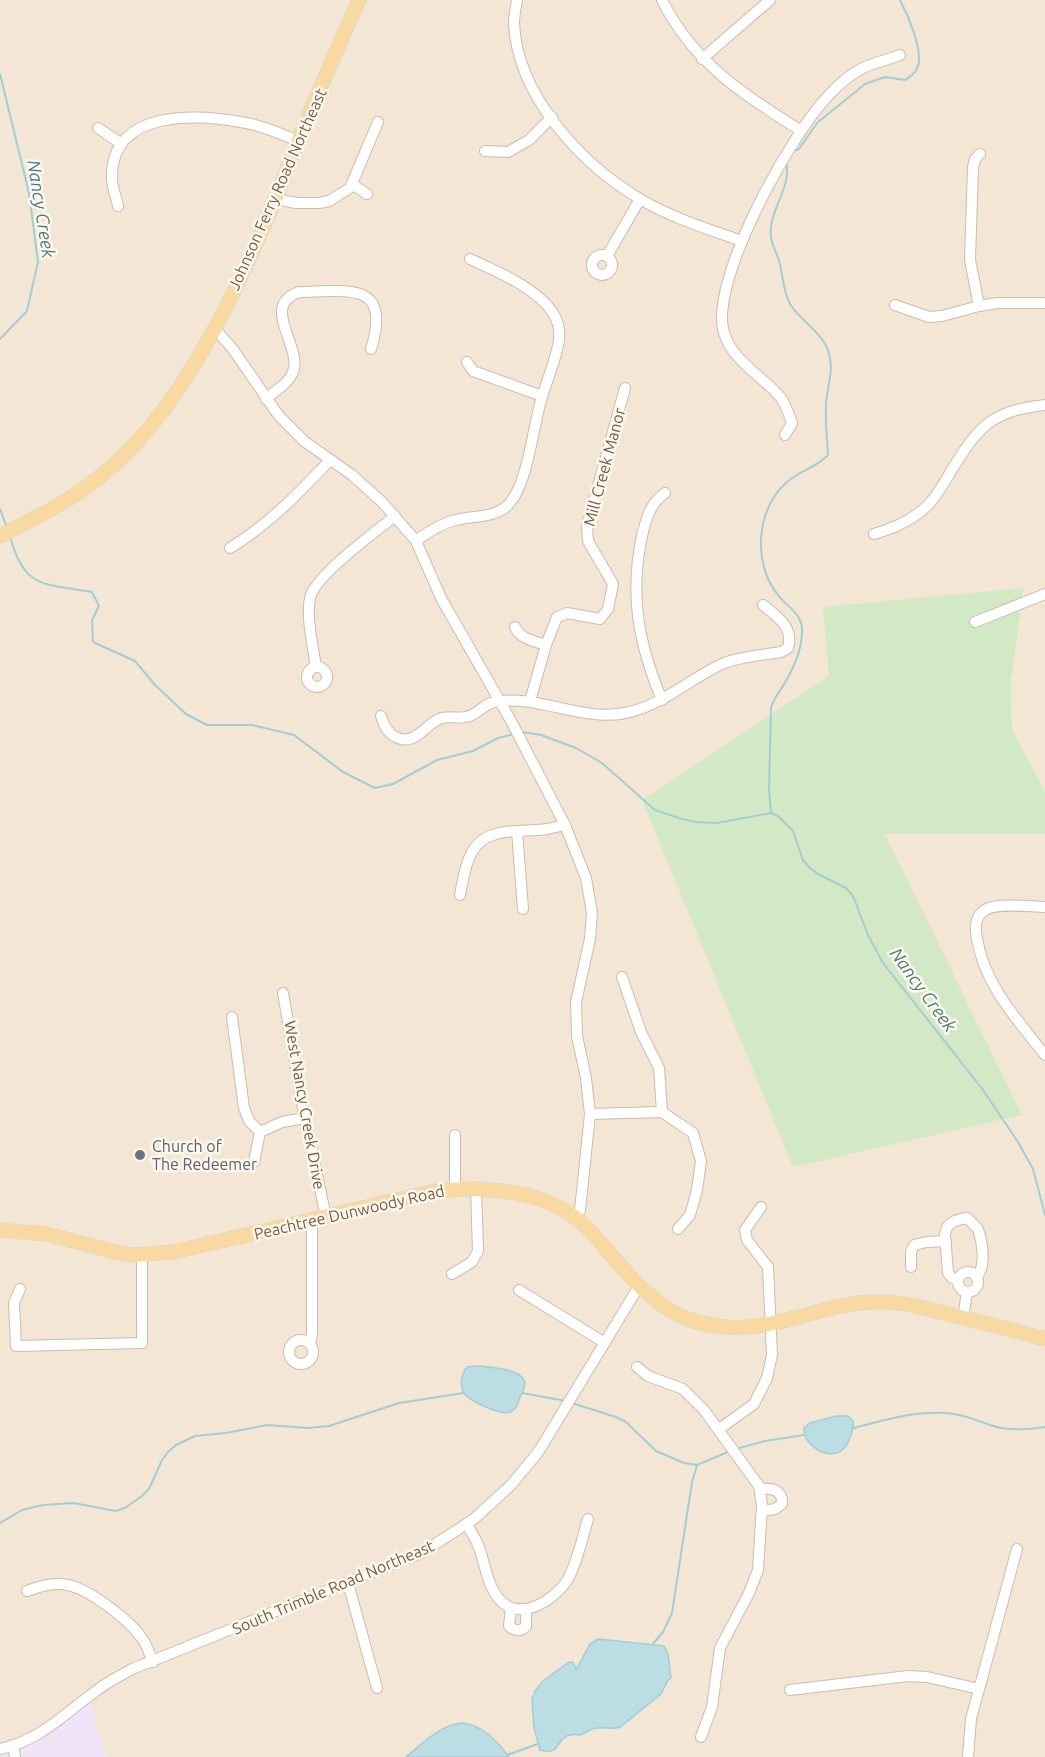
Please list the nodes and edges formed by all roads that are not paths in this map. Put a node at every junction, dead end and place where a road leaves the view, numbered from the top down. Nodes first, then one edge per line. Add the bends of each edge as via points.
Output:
1 (359, 0) edge
2 (517, 0) edge
3 (662, 0) edge
4 (770, 0) edge
5 (900, 55) dead end
6 (702, 59) junction
7 (552, 117) junction
8 (378, 122) dead end
9 (98, 128) dead end
10 (800, 130) junction
11 (298, 141) junction
12 (120, 143) junction
13 (485, 151) dead end
14 (980, 153) dead end
15 (352, 184) junction
16 (367, 194) dead end
17 (276, 199) junction
18 (640, 199) junction
19 (118, 206) dead end
20 (742, 241) junction
21 (607, 256) dead end
22 (470, 259) dead end
23 (1045, 303) edge
24 (895, 305) dead end
25 (979, 306) junction
26 (214, 328) junction
27 (371, 349) dead end
28 (466, 362) dead end
29 (625, 388) dead end
30 (542, 396) junction
31 (266, 399) junction
32 (1045, 405) edge
33 (785, 435) dead end
34 (330, 460) junction
35 (665, 493) dead end
36 (395, 516) junction
37 (874, 534) dead end
38 (0, 536) edge
39 (416, 541) junction
40 (230, 548) dead end
41 (1045, 594) edge
42 (763, 605) dead end
43 (975, 622) dead end
44 (515, 627) dead end
45 (546, 645) junction
46 (316, 667) dead end
47 (662, 700) junction
48 (530, 701) junction
49 (500, 702) junction
50 (381, 716) dead end
51 (565, 825) junction
52 (517, 831) junction
53 (460, 895) dead end
54 (1045, 907) edge
55 (523, 909) dead end
56 (622, 977) dead end
57 (283, 993) dead end
58 (232, 1017) dead end
59 (1045, 1055) edge
60 (662, 1112) junction
61 (590, 1114) junction
62 (305, 1118) junction
63 (260, 1132) junction
64 (455, 1135) dead end
65 (254, 1162) dead end
66 (476, 1188) junction
67 (454, 1189) junction
68 (761, 1207) dead end
69 (575, 1218) junction
70 (319, 1219) junction
71 (678, 1228) dead end
72 (0, 1230) edge
73 (946, 1241) junction
74 (142, 1255) junction
75 (911, 1267) dead end
76 (452, 1274) dead end
77 (976, 1277) junction
78 (957, 1280) junction
79 (639, 1286) junction
80 (20, 1289) dead end
81 (519, 1290) dead end
82 (967, 1292) junction
83 (963, 1318) junction
84 (772, 1324) junction
85 (1045, 1339) edge
86 (605, 1343) junction
87 (310, 1344) dead end
88 (637, 1367) dead end
89 (719, 1429) junction
90 (760, 1488) junction
91 (762, 1511) junction
92 (588, 1519) dead end
93 (467, 1524) junction
94 (1017, 1549) dead end
95 (348, 1583) junction
96 (27, 1591) dead end
97 (511, 1608) junction
98 (526, 1610) junction
99 (153, 1662) junction
100 (377, 1688) dead end
101 (979, 1689) junction
102 (790, 1690) dead end
103 (701, 1737) dead end
104 (13, 1745) junction
105 (0, 1749) edge
106 (15, 1757) edge
107 (968, 1757) edge

1 - 11 main road, Johnson Ferry Road Northeast
2 - 7 street via 514,22 525,71 541,106
3 - 6 street
4 - 6 street
5 - 10 street via 860,69 829,95
6 - 10 street via 757,104
7 - 13 street via 529,140 508,152
7 - 18 street via 569,142
8 - 15 street
9 - 12 street
10 - 20 street via 767,185
11 - 12 street via 248,123 187,118 141,126
11 - 17 main road, Johnson Ferry Road Northeast
12 - 19 street via 112,172
14 - 25 street via 973,167 970,238
15 - 16 street
15 - 17 street via 343,193 319,203 296,204
17 - 26 main road, Johnson Ferry Road Northeast
18 - 20 street
18 - 21 street
20 - 33 street via 727,289 723,332 732,350 781,399 792,423
22 - 30 street via 511,277 553,313 560,338
23 - 25 street
24 - 25 street via 929,317
26 - 31 street
26 - 38 main road, Johnson Ferry Road Northeast via 174,397 110,469 68,500
27 - 31 street via 378,314 368,298 359,292 293,294 282,308 282,318 296,364 289,381
28 - 30 street via 473,371
29 - 45 street, Mill Creek Manor via 587,526 588,541 613,584 608,609 600,619 562,614 557,617
30 - 39 street via 519,489 509,504 491,515 457,519
31 - 34 street via 304,441
32 - 37 street via 1008,411 980,428 929,505 908,521
34 - 36 street
34 - 40 street via 263,525
35 - 47 street via 656,499 644,526 635,592 650,672
36 - 39 street
36 - 46 street via 313,589 309,599
39 - 49 street via 441,598
41 - 43 street
42 - 47 street via 788,627 788,648 724,663
44 - 45 street via 523,637
45 - 48 street, Mill Creek Manor
47 - 48 street via 625,713 606,714
48 - 49 street
49 - 50 street via 466,717 440,718 416,737 401,740 386,729
49 - 51 street
51 - 52 street
51 - 61 street via 586,878 592,913 575,1014
52 - 53 street via 490,835 472,851
52 - 55 street
54 - 59 street via 997,906 985,910 975,930 992,983
56 - 60 street via 641,1032 659,1068
57 - 62 street, West Nancy Creek Drive
58 - 63 street via 244,1108 249,1121
60 - 61 street
60 - 71 street via 693,1133 701,1161 690,1215
61 - 69 street via 580,1210
62 - 63 street via 282,1122
62 - 70 street, West Nancy Creek Drive
63 - 65 street
64 - 67 street
66 - 67 main road, Peachtree Dunwoody Road
66 - 69 main road, Peachtree Dunwoody Road via 533,1197
66 - 76 street via 478,1251 472,1262
67 - 70 main road, Peachtree Dunwoody Road
68 - 84 street via 745,1230 747,1240 768,1267
69 - 79 main road, Peachtree Dunwoody Road
70 - 74 main road, Peachtree Dunwoody Road via 173,1252
70 - 87 street, West Nancy Creek Drive
72 - 74 main road, Peachtree Dunwoody Road via 32,1231
73 - 75 street via 914,1245
73 - 77 street via 946,1229 952,1221 967,1218 976,1224 982,1262
73 - 78 street via 948,1272
74 - 80 street via 142,1343 15,1346 14,1303
77 - 78 street via 967,1272
77 - 82 street via 975,1289
78 - 82 street
79 - 84 main road, Peachtree Dunwoody Road via 690,1320 737,1328
79 - 86 street, South Trimble Road Northeast
81 - 86 street
82 - 83 street
83 - 84 main road, Peachtree Dunwoody Road via 912,1305 874,1301
83 - 85 main road, Peachtree Dunwoody Road
84 - 89 street via 767,1378 754,1404
86 - 93 street, South Trimble Road Northeast via 526,1468
88 - 89 street via 648,1376 683,1389
89 - 90 street
90 - 91 street
90 - 91 street via 772,1488 782,1499 779,1507
91 - 103 street via 758,1570 720,1648 712,1707
92 - 98 street via 565,1583 541,1604
93 - 95 street, South Trimble Road Northeast via 423,1552
93 - 97 street via 495,1594
94 - 101 street
95 - 99 street, South Trimble Road Northeast
95 - 100 street
96 - 99 street via 57,1583 83,1590 135,1630
97 - 98 street
97 - 98 street via 509,1626 516,1630 526,1626
99 - 104 street, South Trimble Road Northeast via 113,1679 50,1728
101 - 102 street via 908,1676
101 - 107 street via 971,1719
104 - 105 street, South Trimble Road Northeast
104 - 106 street

